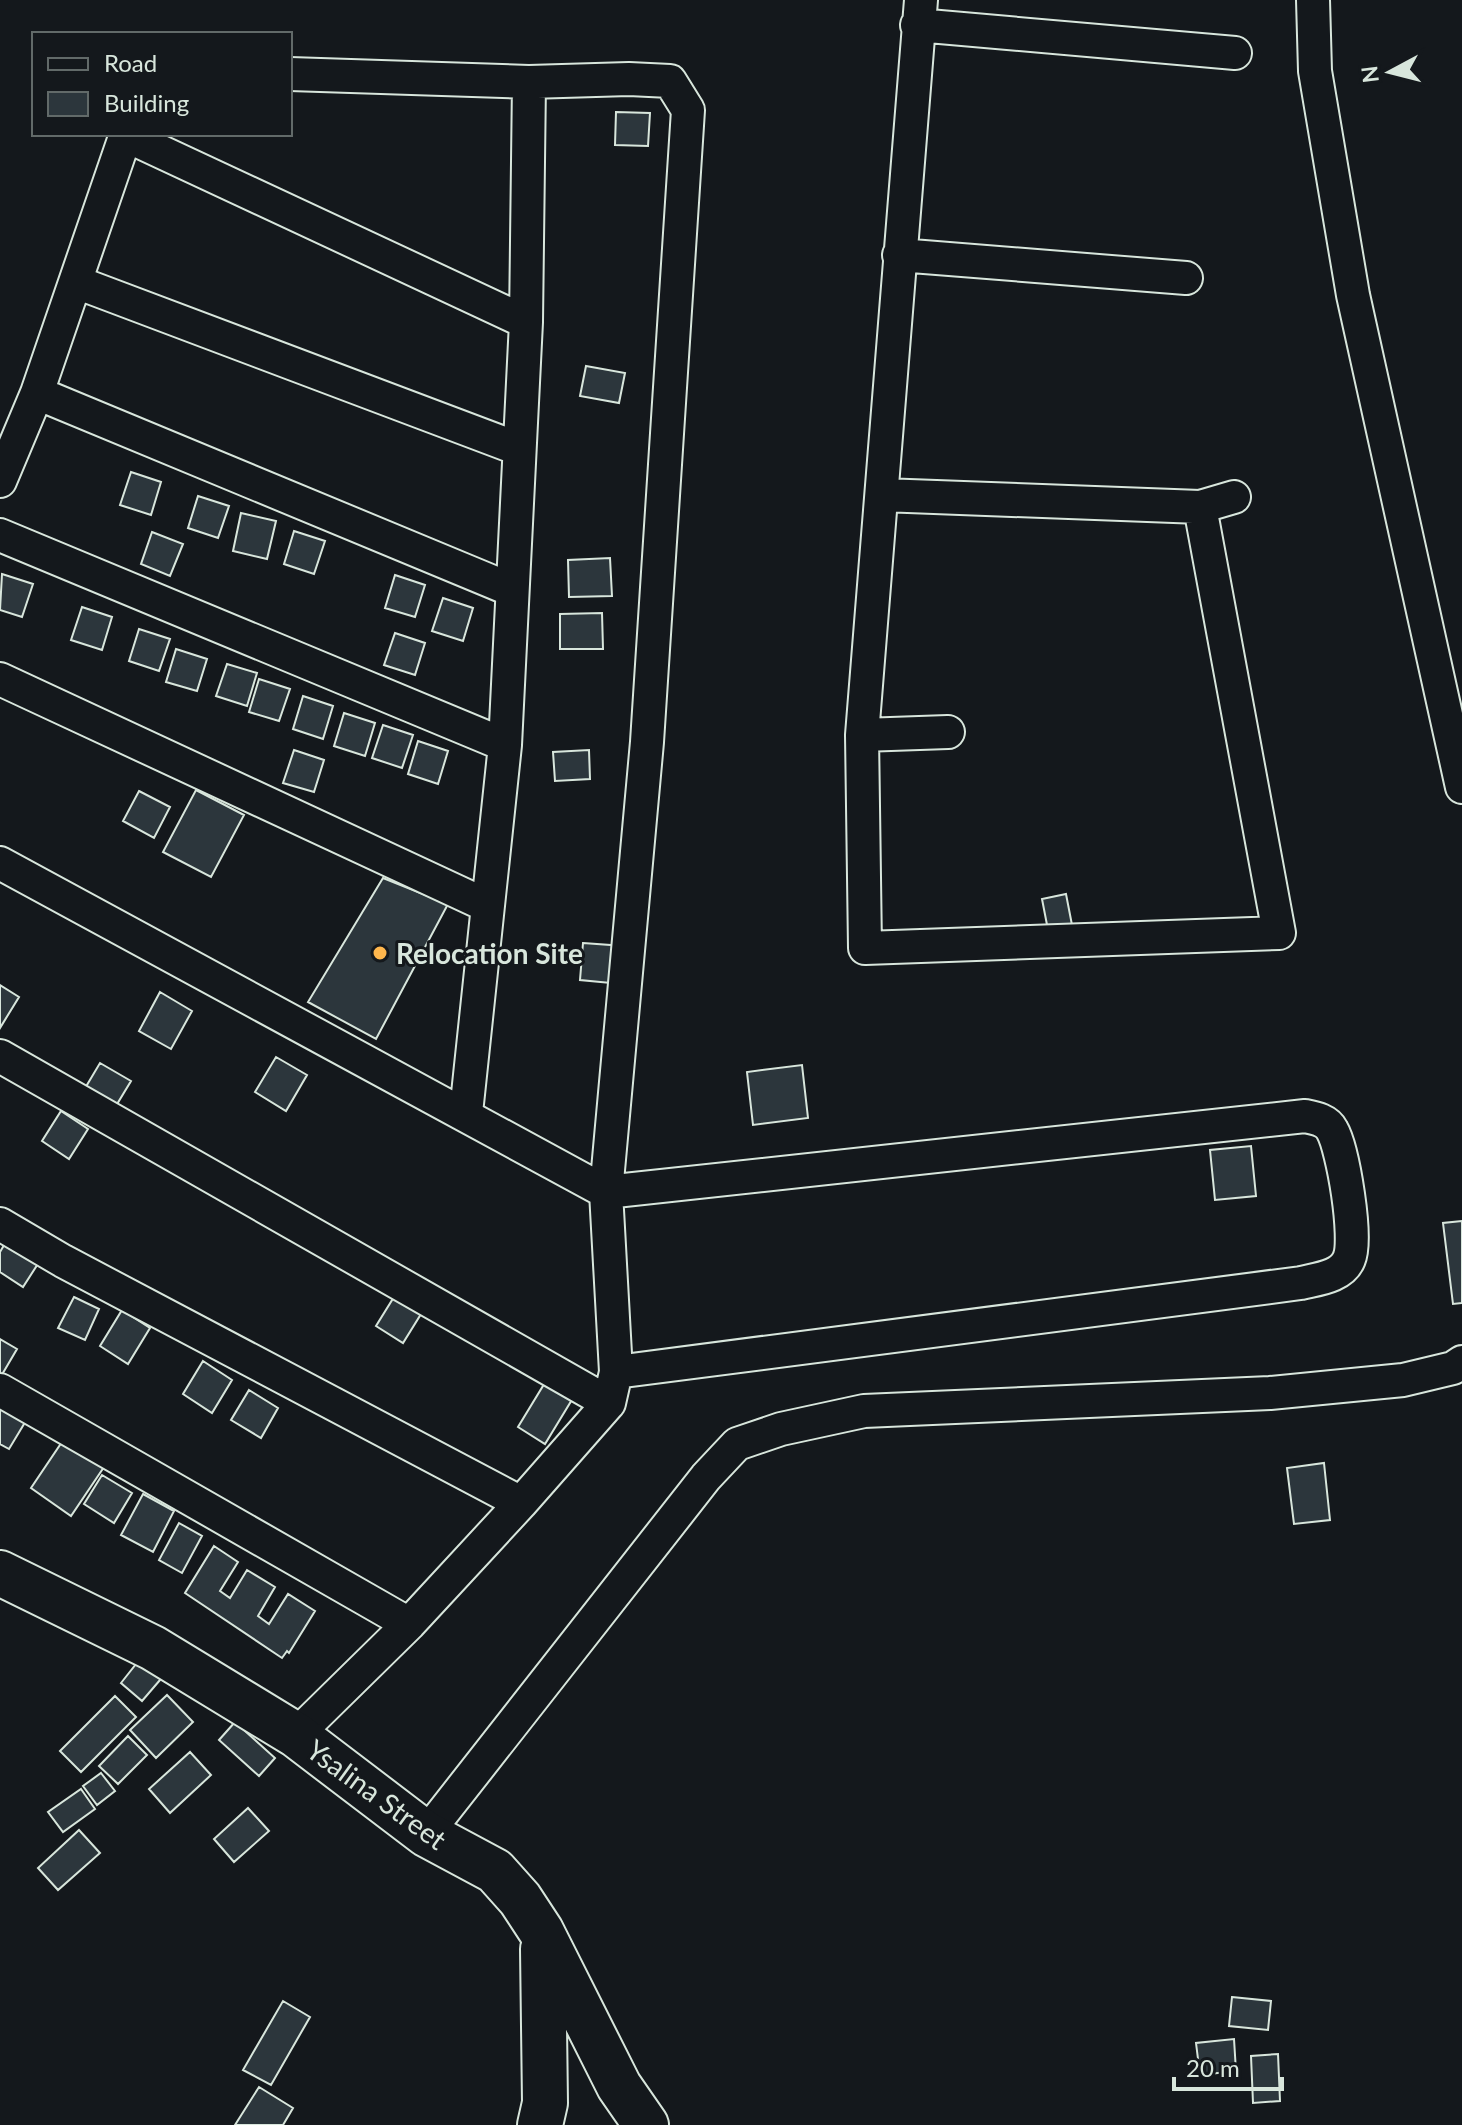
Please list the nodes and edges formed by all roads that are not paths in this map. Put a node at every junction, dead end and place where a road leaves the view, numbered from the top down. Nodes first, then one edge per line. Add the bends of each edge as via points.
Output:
1 (1313, 0) edge
2 (919, 13) edge
3 (1235, 53) dead end
4 (292, 74) edge
5 (529, 82) junction
6 (125, 136) edge
7 (127, 136) edge
8 (899, 255) junction
9 (1186, 278) dead end
10 (76, 282) junction
11 (526, 322) junction
12 (37, 393) junction
13 (519, 449) junction
14 (0, 481) edge
15 (882, 495) junction
16 (1234, 497) dead end
17 (1200, 507) junction
18 (0, 535) edge
19 (512, 590) junction
20 (0, 679) edge
21 (948, 732) dead end
22 (862, 735) junction
23 (505, 745) junction
24 (1462, 787) edge
25 (0, 863) edge
26 (488, 906) junction
27 (0, 1056) edge
28 (466, 1113) junction
29 (606, 1192) junction
30 (0, 1224) edge
31 (1462, 1362) edge
32 (612, 1388) junction
33 (0, 1390) edge
34 (521, 1503) junction
35 (0, 1573) edge
36 (409, 1624) junction
37 (296, 1735) junction
38 (426, 1834) junction
39 (541, 1931) junction
40 (540, 2125) edge
41 (646, 2125) edge

1 - 24 street via 1315,71 1353,295
2 - 3 street
2 - 8 street
4 - 5 street
5 - 11 street
5 - 29 street via 670,81 688,110 647,742
6 - 10 street
7 - 11 street
8 - 9 street
8 - 15 street
10 - 12 street
10 - 13 street
11 - 13 street
12 - 14 street
12 - 19 street
13 - 19 street
15 - 17 street
15 - 22 street
16 - 17 street
17 - 22 street via 1279,933 865,948
18 - 23 street
19 - 23 street
20 - 26 street
21 - 22 street
23 - 26 street
25 - 28 street
26 - 28 street
27 - 32 street
28 - 29 street
29 - 32 street
29 - 32 street via 1305,1116 1332,1128 1348,1187 1352,1235 1349,1259 1334,1274 1301,1283
30 - 34 street
31 - 38 street via 1403,1380 1270,1393 864,1411 737,1444
32 - 34 street
33 - 36 street
34 - 36 street
35 - 37 street, Ysalina Street via 153,1648
36 - 37 street
37 - 38 street, Ysalina Street
38 - 39 street, Ysalina Street via 495,1871
39 - 40 street via 545,2103
39 - 41 street, Ysalina Street via 619,2086

